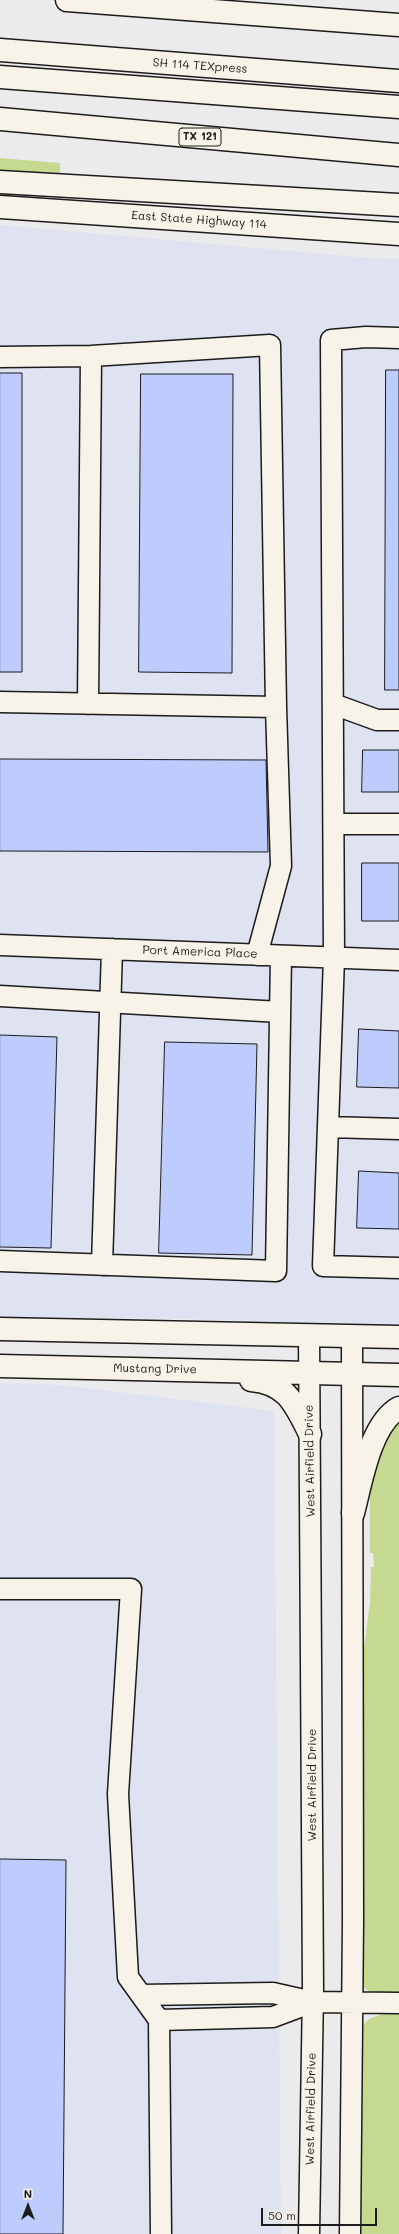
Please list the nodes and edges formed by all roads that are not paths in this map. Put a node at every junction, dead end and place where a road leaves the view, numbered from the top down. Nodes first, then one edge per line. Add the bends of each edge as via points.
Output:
1 (67, 0) edge
2 (399, 25) edge
3 (0, 50) edge
4 (0, 77) edge
5 (399, 81) edge
6 (399, 107) edge
7 (0, 119) edge
8 (399, 155) edge
9 (0, 182) edge
10 (399, 205) edge
11 (0, 207) edge
12 (399, 234) edge
13 (399, 338) edge
14 (91, 356) junction
15 (0, 357) edge
16 (0, 702) edge
17 (88, 704) junction
18 (333, 704) junction
19 (276, 707) junction
20 (399, 720) edge
21 (334, 824) junction
22 (399, 824) edge
23 (0, 945) edge
24 (112, 949) junction
25 (257, 955) junction
26 (281, 956) junction
27 (334, 958) junction
28 (399, 960) edge
29 (0, 996) edge
30 (111, 1002) junction
31 (280, 1012) junction
32 (328, 1127) junction
33 (399, 1129) edge
34 (0, 1261) edge
35 (102, 1265) junction
36 (399, 1268) edge
37 (0, 1329) edge
38 (309, 1336) junction
39 (352, 1337) junction
40 (399, 1337) edge
41 (0, 1366) edge
42 (94, 1368) junction
43 (310, 1373) junction
44 (352, 1374) junction
45 (399, 1375) edge
46 (399, 1408) edge
47 (310, 1434) junction
48 (353, 1513) junction
49 (0, 1589) edge
50 (141, 1995) junction
51 (313, 2002) junction
52 (353, 2002) junction
53 (399, 2003) edge
54 (159, 2020) junction
55 (161, 2234) edge
56 (309, 2234) edge
57 (350, 2234) edge

1 - 2 main road
3 - 5 main road, SH 114 TEXpress
4 - 6 main road
7 - 8 main road, TX 121
9 - 10 main road
11 - 12 main road, East State Highway 114
13 - 18 street via 331,340
14 - 15 street
14 - 17 street
14 - 19 street via 270,345
16 - 17 street
17 - 19 street
18 - 20 street via 377,720
18 - 21 street
19 - 25 street via 281,866
21 - 22 street
21 - 27 street
23 - 24 street, Port America Place
24 - 25 street, Port America Place
24 - 30 street
25 - 26 street, Port America Place
26 - 27 street, Port America Place
26 - 31 street
27 - 28 street, Port America Place
27 - 32 street
29 - 30 street
30 - 31 street
30 - 35 street
31 - 35 street via 276,1271
32 - 33 street
32 - 36 street via 323,1266
34 - 35 street
37 - 38 main road
38 - 39 main road
38 - 43 street, West Airfield Drive
39 - 40 main road
39 - 44 street
41 - 42 main road, Mustang Drive
42 - 43 main road, Mustang Drive
42 - 47 main road via 264,1381 283,1390 297,1407
43 - 44 main road, Mustang Drive
43 - 47 street, West Airfield Drive
44 - 45 main road, Mustang Drive
44 - 48 street
46 - 48 main road via 379,1431 368,1455
47 - 51 street, West Airfield Drive
48 - 52 street
49 - 50 street via 131,1589 118,1794 128,1977
50 - 51 street via 273,1993
50 - 54 street
51 - 52 street
51 - 54 street via 273,2017
51 - 56 street, West Airfield Drive
52 - 53 street
52 - 57 street
54 - 55 street

